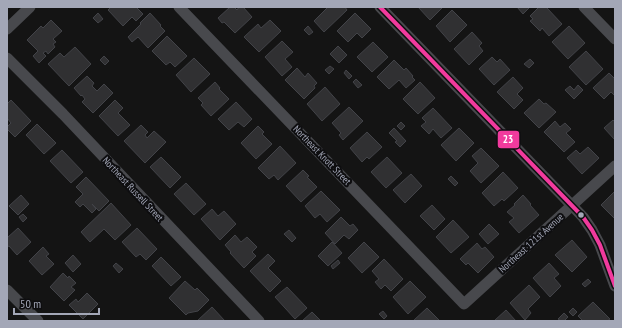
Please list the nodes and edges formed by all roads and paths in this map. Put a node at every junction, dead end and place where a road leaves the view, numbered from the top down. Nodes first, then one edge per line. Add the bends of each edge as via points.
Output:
1 (30, 7) edge
2 (179, 7) edge
3 (380, 7) edge
4 (584, 7) edge
5 (7, 29) edge
6 (615, 39) edge
7 (7, 58) edge
8 (615, 166) edge
9 (573, 205) junction
10 (615, 286) edge
11 (7, 290) edge
12 (464, 304) joint
13 (38, 321) edge
14 (259, 321) edge

1 - 5 street
2 - 12 street, Northeast Knott Street
3 - 9 street
4 - 6 street
7 - 14 street, Northeast Russell Street
8 - 9 street, Northeast 121st Avenue
9 - 10 street via 583,216 600,245
9 - 12 street, Northeast 121st Avenue
11 - 13 street

